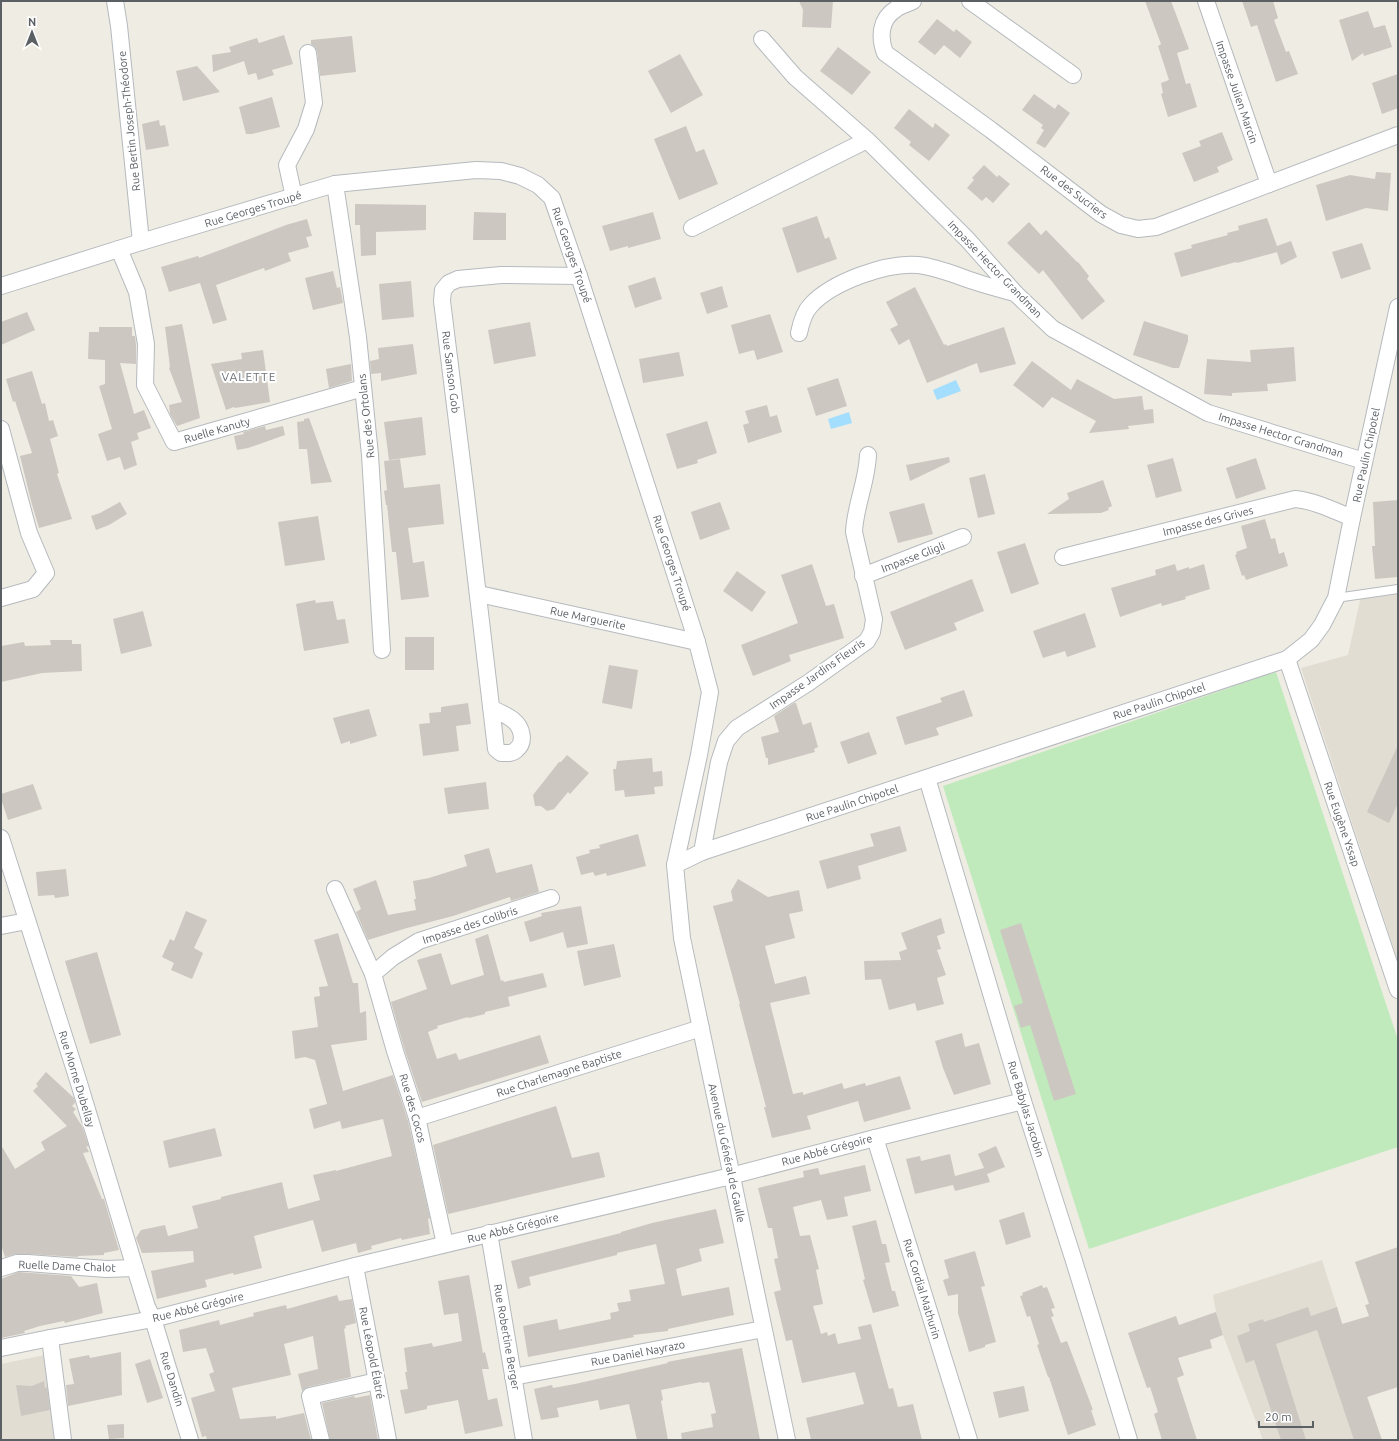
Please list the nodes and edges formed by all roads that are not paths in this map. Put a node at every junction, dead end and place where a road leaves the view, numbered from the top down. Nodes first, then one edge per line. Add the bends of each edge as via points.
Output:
1 (114, 1) edge
2 (914, 1) edge
3 (970, 1) edge
4 (1206, 1) edge
5 (762, 39) dead end
6 (308, 53) dead end
7 (1073, 75) dead end
8 (1398, 135) edge
9 (867, 140) junction
10 (335, 184) junction
11 (1269, 184) junction
12 (294, 197) junction
13 (692, 228) dead end
14 (141, 242) junction
15 (120, 249) junction
16 (579, 276) junction
17 (1, 286) edge
18 (1015, 293) junction
19 (1398, 307) edge
20 (799, 332) dead end
21 (363, 388) junction
22 (1, 429) edge
23 (868, 456) dead end
24 (1364, 461) junction
25 (1352, 518) junction
26 (963, 537) dead end
27 (1063, 557) dead end
28 (863, 576) junction
29 (1398, 589) edge
30 (479, 594) junction
31 (1, 598) edge
32 (1336, 598) junction
33 (697, 642) junction
34 (382, 650) dead end
35 (1287, 659) junction
36 (491, 708) dead end
37 (927, 778) junction
38 (1, 838) edge
39 (702, 852) junction
40 (675, 865) junction
41 (334, 889) dead end
42 (551, 898) dead end
43 (27, 921) junction
44 (1, 926) edge
45 (373, 974) junction
46 (1398, 990) edge
47 (701, 1028) junction
48 (1023, 1101) junction
49 (418, 1118) junction
50 (875, 1138) junction
51 (731, 1176) junction
52 (489, 1233) junction
53 (445, 1244) junction
54 (355, 1266) junction
55 (1, 1268) edge
56 (134, 1268) junction
57 (153, 1319) junction
58 (763, 1329) junction
59 (50, 1338) junction
60 (1, 1348) edge
61 (513, 1377) junction
62 (377, 1381) junction
63 (64, 1440) edge
64 (190, 1440) edge
65 (321, 1440) edge
66 (388, 1440) edge
67 (524, 1440) edge
68 (787, 1440) edge
69 (969, 1440) edge
70 (1129, 1440) edge

1 - 14 street, Rue Bertin Joseph-Théodore via 120,26
2 - 11 street, Rue des Sucriers via 896,9 885,21 881,35 885,53 1101,214 1121,225 1138,229 1156,227
3 - 7 street
4 - 11 street, Impasse Julien Marcin
5 - 9 street, Impasse Hector Grandman via 795,77
6 - 12 street via 314,103 306,129 286,165
8 - 11 street, Rue des Sucriers
9 - 13 street
9 - 18 street, Impasse Hector Grandman via 968,239
10 - 12 street, Rue Georges Troupé
10 - 16 street, Rue Georges Troupé via 476,170 501,171 520,176 538,185 552,198
10 - 21 street, Rue des Ortolans
12 - 14 street, Rue Georges Troupé
14 - 15 street, Rue Georges Troupé
15 - 17 street, Rue Georges Troupé
15 - 21 street, Ruelle Kanuty via 136,292 145,337 145,385 174,442
16 - 30 street, Rue Samson Gob via 501,275 458,279 449,283 443,290 442,301
16 - 33 street, Rue Georges Troupé
18 - 20 street via 916,265 885,268 859,275 822,295 810,306
18 - 24 street, Impasse Hector Grandman via 1053,329 1208,413
19 - 24 street, Rue Paulin Chipotel
21 - 34 street, Rue des Ortolans via 370,455
22 - 31 street via 29,533 46,573 33,590
23 - 28 street, Impasse Jardins Fleuris via 868,468 854,520
24 - 25 street, Rue Paulin Chipotel
25 - 27 street, Impasse des Grives via 1306,500 1295,499
25 - 32 street, Rue Paulin Chipotel
26 - 28 street, Impasse Gligli
28 - 39 street, Impasse Jardins Fleuris via 874,619 872,632 867,641 814,679 737,728 726,742 719,762
29 - 32 lane
30 - 33 street, Rue Marguerite
30 - 36 street
32 - 35 street, Rue Paulin Chipotel via 1311,640
33 - 40 street, Rue Georges Troupé via 710,692 709,703
35 - 37 street, Rue Paulin Chipotel
35 - 46 street, Rue Eugène Yssap
37 - 39 street, Rue Paulin Chipotel
37 - 48 street, Rue Babylas Jacobin
38 - 43 street, Rue Morne Dubellay
39 - 40 street, Rue Paulin Chipotel
40 - 47 street, Avenue du Général de Gaulle via 682,938
41 - 45 street, Rue des Cocos
42 - 45 street, Impasse des Colibris via 419,941
43 - 44 street
43 - 56 street, Rue Morne Dubellay
45 - 49 street, Rue des Cocos
47 - 49 street, Rue Charlemagne Baptiste
47 - 51 street, Avenue du Général de Gaulle
48 - 50 street, Rue Abbé Grégoire
48 - 70 street, Rue Babylas Jacobin
49 - 53 street, Rue des Cocos
50 - 51 street, Rue Abbé Grégoire
50 - 69 street, Rue Cordial Mathurin
51 - 52 street, Rue Abbé Grégoire
51 - 58 street, Avenue du Général de Gaulle
52 - 53 street, Rue Abbé Grégoire
52 - 61 street, Rue Robertine Berger
53 - 54 street, Rue Abbé Grégoire
54 - 57 street, Rue Abbé Grégoire
54 - 62 street, Rue Léopold Élatré
55 - 56 street, Ruelle Dame Chalot via 17,1263 28,1263 106,1269
56 - 57 street, Rue Morne Dubellay
57 - 59 street, Rue Abbé Grégoire
57 - 64 street, Rue Dandin
58 - 61 street, Rue Daniel Nayrazo
58 - 68 street, Avenue du Général de Gaulle
59 - 60 street, Rue Abbé Grégoire
59 - 63 street
61 - 67 street, Rue Robertine Berger
62 - 65 street via 310,1396
62 - 66 street, Rue Léopold Élatré

